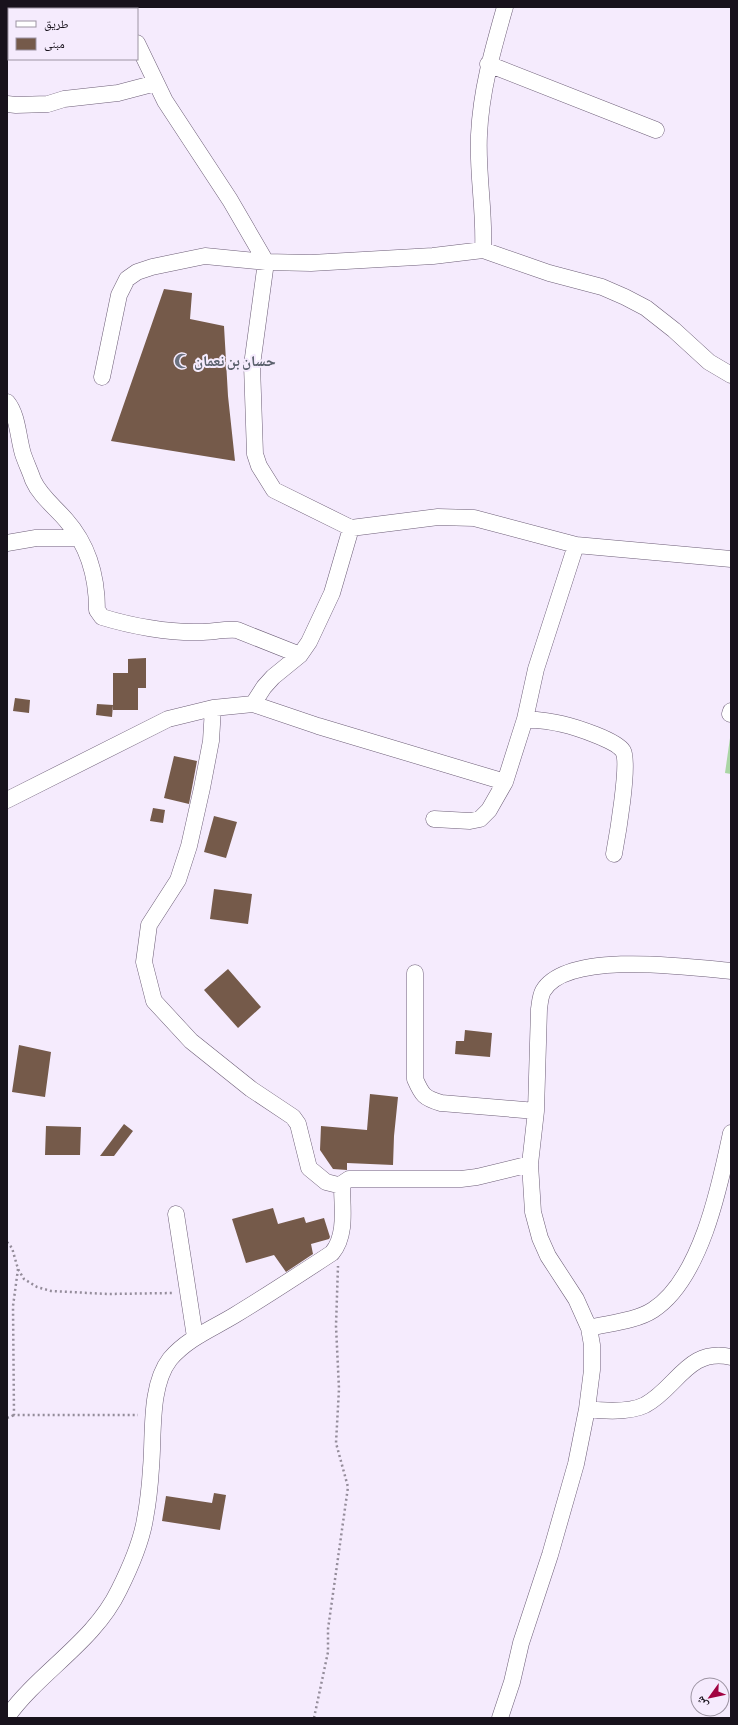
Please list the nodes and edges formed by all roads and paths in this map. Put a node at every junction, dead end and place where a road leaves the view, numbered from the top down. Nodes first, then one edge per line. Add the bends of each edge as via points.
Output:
1 (505, 7) edge
2 (138, 45) edge
3 (488, 64) junction
4 (156, 83) junction
5 (7, 104) edge
6 (656, 130) dead end
7 (484, 250) junction
8 (266, 262) junction
9 (731, 374) edge
10 (102, 377) dead end
11 (7, 402) edge
12 (351, 528) junction
13 (79, 538) junction
14 (7, 543) edge
15 (576, 545) junction
16 (731, 559) edge
17 (300, 655) junction
18 (253, 704) junction
19 (213, 708) junction
20 (525, 719) junction
21 (505, 782) junction
22 (7, 800) edge
23 (434, 819) dead end
24 (614, 854) dead end
25 (731, 971) edge
26 (415, 973) dead end
27 (536, 1111) junction
28 (731, 1133) edge
29 (530, 1164) junction
30 (342, 1186) junction
31 (176, 1214) dead end
32 (7, 1242) edge
33 (337, 1248) junction
34 (18, 1269) junction
35 (188, 1292) junction
36 (590, 1328) junction
37 (195, 1337) junction
38 (731, 1358) edge
39 (587, 1409) junction
40 (14, 1415) junction
41 (153, 1415) junction
42 (7, 1418) edge
43 (7, 1717) edge
44 (314, 1718) edge
45 (500, 1718) edge

1 - 3 street
2 - 4 street
3 - 6 street
3 - 7 street via 479,135
4 - 5 street via 118,93 64,99 48,104
4 - 8 street
7 - 8 street via 361,261
7 - 9 street via 549,273 602,287 625,297 646,308 708,362
8 - 10 street via 205,256 152,267 127,279 119,295
8 - 12 street via 252,365 255,454 258,466 274,490
11 - 13 street via 14,415 34,482
12 - 15 street via 438,517 474,518
12 - 17 street via 332,593 309,642
13 - 14 street via 36,538
13 - 17 street via 92,563 97,610 102,617 143,628 199,632 237,630
15 - 16 street
15 - 20 street via 536,669
17 - 18 street via 273,677
18 - 19 street
18 - 21 street
19 - 22 street via 168,719
19 - 30 street via 211,741 189,846 178,880 149,925 144,962 154,1001 191,1041 251,1089 293,1117 298,1124 309,1168 326,1182
20 - 21 street
20 - 24 street via 573,727 612,742 623,751 625,760 622,804
21 - 23 street via 489,810 480,819
25 - 27 street via 612,964 586,967 556,980 544,991 539,1009
26 - 27 street via 415,1079 421,1092 429,1099 441,1103
27 - 29 street
28 - 36 street via 707,1228 676,1288 653,1310 636,1317
29 - 30 street via 461,1179 356,1178 348,1179
29 - 36 street via 533,1212 540,1238
30 - 33 street via 342,1234
31 - 35 street
32 - 34 path via 12,1248
33 - 37 street via 234,1316
33 - 44 path via 336,1326 339,1389 336,1443 348,1487 328,1629 328,1652
34 - 35 path via 24,1278 37,1286 51,1290 108,1294
34 - 40 path via 13,1306
35 - 37 street
36 - 39 street via 592,1370
37 - 41 street via 175,1354 163,1372
38 - 39 street via 721,1355 694,1362 644,1406 599,1411
39 - 45 street via 576,1464
40 - 41 path
40 - 42 path
41 - 43 street via 151,1469 145,1520 138,1546 119,1591 107,1613 92,1632 30,1689

